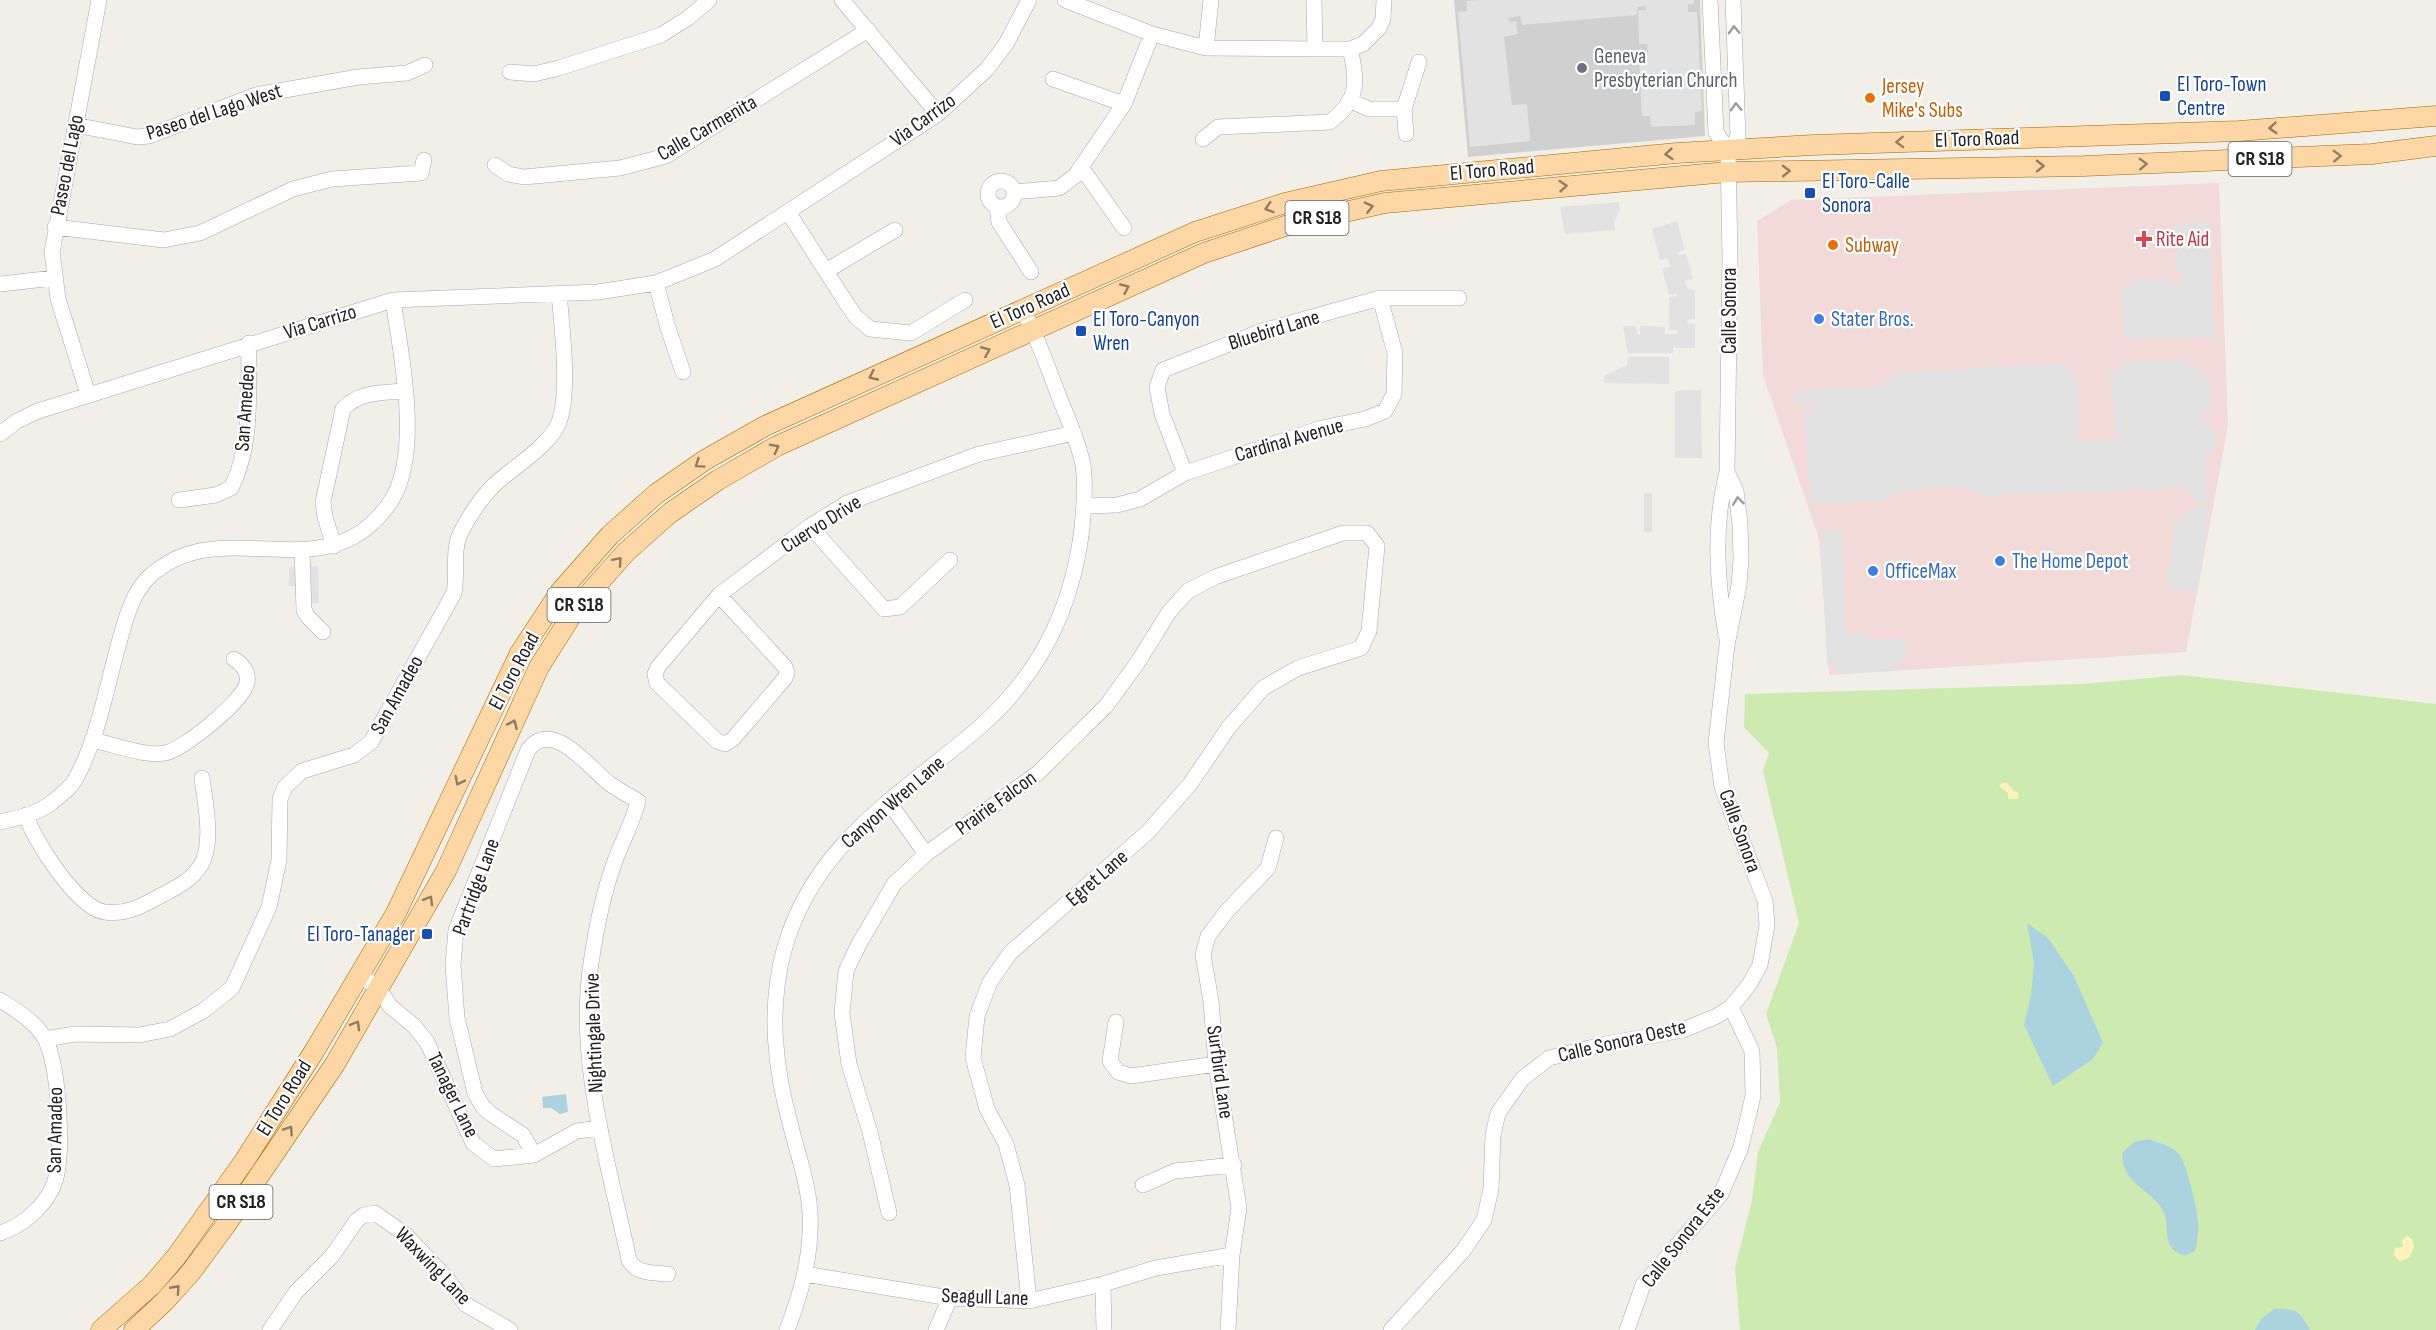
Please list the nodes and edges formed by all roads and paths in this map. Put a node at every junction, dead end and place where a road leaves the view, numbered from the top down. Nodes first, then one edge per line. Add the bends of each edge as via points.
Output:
1 (99, 0) edge
2 (709, 0) edge
3 (842, 0) edge
4 (1029, 0) edge
5 (1065, 0) edge
6 (1211, 0) edge
7 (1314, 0) edge
8 (1384, 0) edge
9 (1710, 0) edge
10 (1733, 0) edge
11 (1096, 6) edge
12 (868, 30) junction
13 (1152, 34) junction
14 (1206, 48) junction
15 (1350, 48) junction
16 (1315, 49) junction
17 (1419, 62) dead end
18 (424, 64) dead end
19 (510, 72) dead end
20 (1053, 79) dead end
21 (1351, 101) junction
22 (1124, 104) junction
23 (1404, 109) junction
24 (938, 114) junction
25 (2436, 116) edge
26 (75, 124) junction
27 (1406, 134) dead end
28 (1203, 139) dead end
29 (2436, 146) edge
30 (1728, 151) junction
31 (424, 160) dead end
32 (495, 165) dead end
33 (1081, 167) junction
34 (1727, 172) junction
35 (1014, 192) junction
36 (997, 207) junction
37 (788, 212) junction
38 (55, 227) junction
39 (1124, 228) dead end
40 (895, 230) dead end
41 (826, 271) junction
42 (1031, 272) dead end
43 (54, 278) junction
44 (656, 283) junction
45 (0, 284) edge
46 (559, 294) junction
47 (1380, 298) junction
48 (1459, 298) dead end
49 (393, 300) junction
50 (965, 300) dead end
51 (1022, 309) junction
52 (1034, 330) junction
53 (249, 344) junction
54 (683, 372) dead end
55 (405, 391) junction
56 (88, 394) junction
57 (1074, 433) junction
58 (0, 434) edge
59 (1727, 472) junction
60 (1185, 473) junction
61 (179, 500) dead end
62 (1085, 506) junction
63 (810, 526) junction
64 (1367, 533) joint
65 (334, 546) junction
66 (302, 550) junction
67 (950, 560) dead end
68 (1740, 568) junction
69 (1718, 576) junction
70 (719, 595) junction
71 (323, 632) dead end
72 (1727, 645) junction
73 (234, 659) dead end
74 (92, 740) junction
75 (202, 778) dead end
76 (638, 801) joint
77 (888, 801) junction
78 (26, 815) junction
79 (0, 822) edge
80 (1275, 838) dead end
81 (926, 854) junction
82 (360, 976) junction
83 (378, 987) junction
84 (0, 1000) edge
85 (1731, 1006) junction
86 (1116, 1022) dead end
87 (45, 1039) junction
88 (1216, 1064) junction
89 (600, 1128) junction
90 (534, 1155) junction
91 (1234, 1165) junction
92 (1143, 1185) dead end
93 (889, 1212) dead end
94 (0, 1233) edge
95 (1233, 1255) junction
96 (668, 1274) dead end
97 (806, 1274) junction
98 (1103, 1284) junction
99 (950, 1298) junction
100 (1029, 1301) junction
101 (101, 1330) edge
102 (134, 1330) edge
103 (270, 1330) edge
104 (510, 1330) edge
105 (787, 1330) edge
106 (936, 1330) edge
107 (1104, 1330) edge
108 (1228, 1330) edge
109 (1391, 1330) edge
110 (1627, 1330) edge

1 - 26 street, Paseo del Lago
2 - 19 street via 661,35 559,68 534,74
3 - 12 street
4 - 24 street, Via Carrizo via 1006,44 987,69
5 - 11 street
6 - 14 street
7 - 16 street
8 - 15 street via 1379,28 1363,44
9 - 30 street, Calle Sonora via 1716,132
30 -> 10 street, Calle Sonora via 1738,137
11 - 13 street
12 - 24 street
12 - 32 street, Calle Carmenita via 666,156 620,168 524,177 508,174
13 - 14 street
13 - 22 street
14 - 16 street
15 - 16 street
15 - 21 street via 1356,80
17 - 23 street
18 - 26 street, Paseo del Lago West via 407,73 358,77 256,95 149,136
20 - 22 street
21 - 23 street via 1369,110
21 - 28 street via 1330,122 1218,127
22 - 33 street
23 - 27 street
24 - 37 street, Via Carrizo
25 -> 30 main road, El Toro Road / CR S18 via 2239,131
26 - 38 street, Paseo del Lago
34 -> 29 main road, El Toro Road / CR S18 via 2084,166 2372,154
30 - 34 street, Calle Sonora
30 -> 51 main road, El Toro Road / CR S18 via 1381,181 1285,203 1196,232
31 - 38 street via 421,172 332,179 293,189 200,233 164,240
33 - 35 street via 1059,188
33 - 39 street
52 -> 34 main road, El Toro Road / CR S18 via 1204,253 1301,222 1385,203
34 - 59 street, Calle Sonora
35 - 36 street via 1011,202
35 - 36 street via 1009,183 1000,180 990,185 987,195
36 - 42 street via 999,222
37 - 41 street
37 - 44 street, Via Carrizo via 715,259
38 - 43 street, Paseo del Lago
40 - 41 street
41 - 50 street via 856,317 870,329 912,333
43 - 45 street
43 - 56 street, Paseo del Lago
44 - 46 street, Via Carrizo
44 - 54 street
46 - 49 street, Via Carrizo
46 - 87 street, San Amadeo via 564,403 559,423 551,436 494,486 470,515 456,550 454,593 371,742 354,755 302,771 285,787 280,799 279,860 269,907 232,988 203,1011 170,1029 139,1035 75,1034
47 - 48 street, Bluebird Lane
47 - 60 street, Cardinal Avenue via 1395,353 1394,394 1385,411
47 - 60 street, Bluebird Lane via 1263,331 1163,370 1157,387 1162,414
49 - 53 street, Via Carrizo
49 - 55 street
51 - 52 street, Canyon Wren Lane
51 -> 82 main road, El Toro Road / CR S18 via 765,426 656,494 610,535 560,592 520,653 396,913
52 - 57 street, Canyon Wren Lane
83 -> 52 main road, El Toro Road / CR S18 via 446,871 539,667 578,607 626,552 670,513 777,446
53 - 56 street, Via Carrizo
53 - 61 street, San Amedeo via 247,428 239,473 231,489
55 - 65 street via 408,440 393,499 376,521 357,536
55 - 65 street via 359,396 343,409 323,502
56 - 58 street, Via Carrizo via 38,411
57 - 62 street, Canyon Wren Lane via 1083,467
57 - 63 street, Cuervo Drive via 979,454 847,503
68 -> 59 street, Calle Sonora via 1736,491
59 - 69 street, Calle Sonora via 1717,534
60 - 62 street, Cardinal Avenue via 1140,500
62 - 77 street, Canyon Wren Lane via 1071,587 1053,636 1019,687 978,729
63 - 67 street via 884,609 900,607
63 - 70 street, Cuervo Drive
64 - 81 street, Prairie Falcon via 1343,533 1215,577 1188,591 1169,612 1106,706 1038,773
64 - 100 street, Egret Lane via 1377,546 1369,631 1361,648 1298,668 1263,688 1148,832 1010,953 990,982 977,1016 973,1058 987,1108 1006,1144 1017,1185
65 - 66 street
66 - 71 street via 304,610
66 - 74 street via 197,550 169,562 146,580 134,597 125,622
68 - 69 street
68 - 72 street, Calle Sonora
69 - 72 street, Calle Sonora
70 - 70 street, Cuervo Drive via 787,673 725,744 717,741 657,683 655,674
72 - 85 street, Calle Sonora via 1716,743 1722,787 1765,901 1767,925 1760,964
73 - 74 street via 246,671 245,689 177,749 156,754
74 - 78 street via 68,788 49,805
75 - 78 street via 207,831 202,864 189,879 130,911 94,909 42,850
76 - 89 street, Nightingale Drive via 607,884 591,964 590,1064
76 - 90 street, Partridge Lane via 611,784 568,746 541,739 528,750 455,936 456,1007 475,1093 483,1107 523,1135
77 - 81 street
77 - 97 street, Canyon Wren Lane via 841,844 816,878 779,970 774,1018 776,1065 808,1191 810,1233
78 - 79 street
80 - 88 street, Surfbird Lane via 1268,868 1208,936 1203,955
81 - 93 street, Prairie Falcon via 894,884 846,971 842,1012 849,1064
82 - 83 street, Tanager Lane
82 - 101 main road, El Toro Road / CR S18 via 209,1213 152,1285
83 - 90 street, Tanager Lane via 390,1006 427,1042 473,1143 494,1159
102 -> 83 main road, El Toro Road / CR S18 via 191,1272 225,1226 334,1064
84 - 87 street, San Amadeo via 27,1018
85 - 109 street, Calle Sonora Oeste via 1683,1030 1550,1058 1522,1079 1498,1113 1491,1190 1484,1220 1463,1251
85 - 110 street, Calle Sonora Este via 1752,1051 1753,1096 1741,1147 1721,1194 1643,1285
86 - 88 street via 1110,1061 1118,1072 1131,1076
87 - 94 street, San Amadeo via 56,1069 55,1181 43,1203 22,1222
88 - 91 street, Surfbird Lane
89 - 90 street, Tanager Lane via 578,1131
89 - 96 street, Nightingale Drive via 631,1264 643,1271
91 - 92 street via 1175,1171
91 - 95 street, Surfbird Lane via 1239,1208
95 - 98 street, Seagull Lane via 1156,1268
95 - 108 street, Surfbird Lane
97 - 99 street, Seagull Lane
97 - 105 street, Canyon Wren Lane
98 - 100 street, Seagull Lane
98 - 107 street
99 - 100 street, Seagull Lane
99 - 106 street
103 - 104 street, Waxwing Lane via 296,1292 332,1256 357,1220 375,1213 406,1234 465,1304

